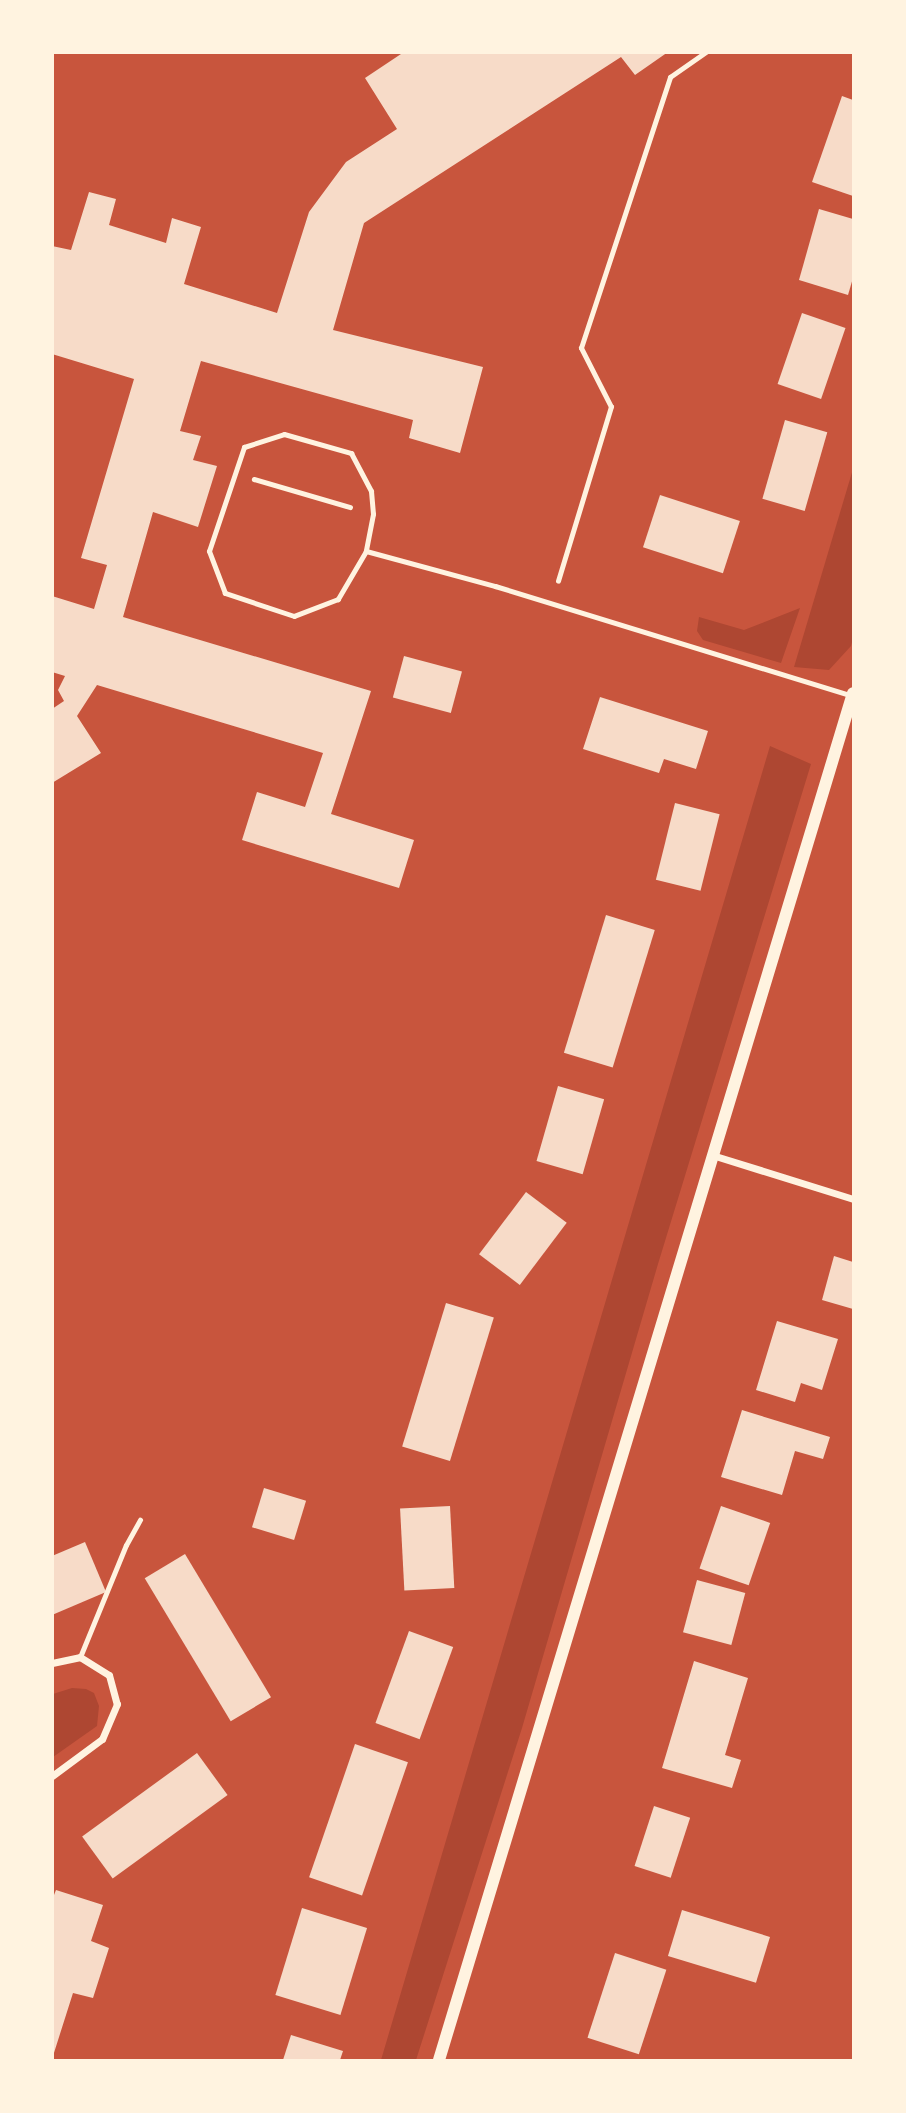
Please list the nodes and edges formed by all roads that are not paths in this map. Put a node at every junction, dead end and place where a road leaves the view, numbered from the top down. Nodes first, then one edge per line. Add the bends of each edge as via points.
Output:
1 (366, 551) junction
2 (853, 694) edge
3 (712, 1155) junction
4 (853, 1199) edge
5 (140, 1520) dead end
6 (80, 1657) junction
7 (52, 1663) edge
8 (52, 1776) edge
9 (439, 2060) edge

1 - 1 lane via 373,514 371,491 351,453 284,434 244,447 209,551 225,593 294,616 338,598
1 - 2 lane
2 - 3 street
3 - 4 street
3 - 9 street
5 - 6 lane
6 - 7 street
6 - 8 street via 109,1675 117,1704 102,1738

